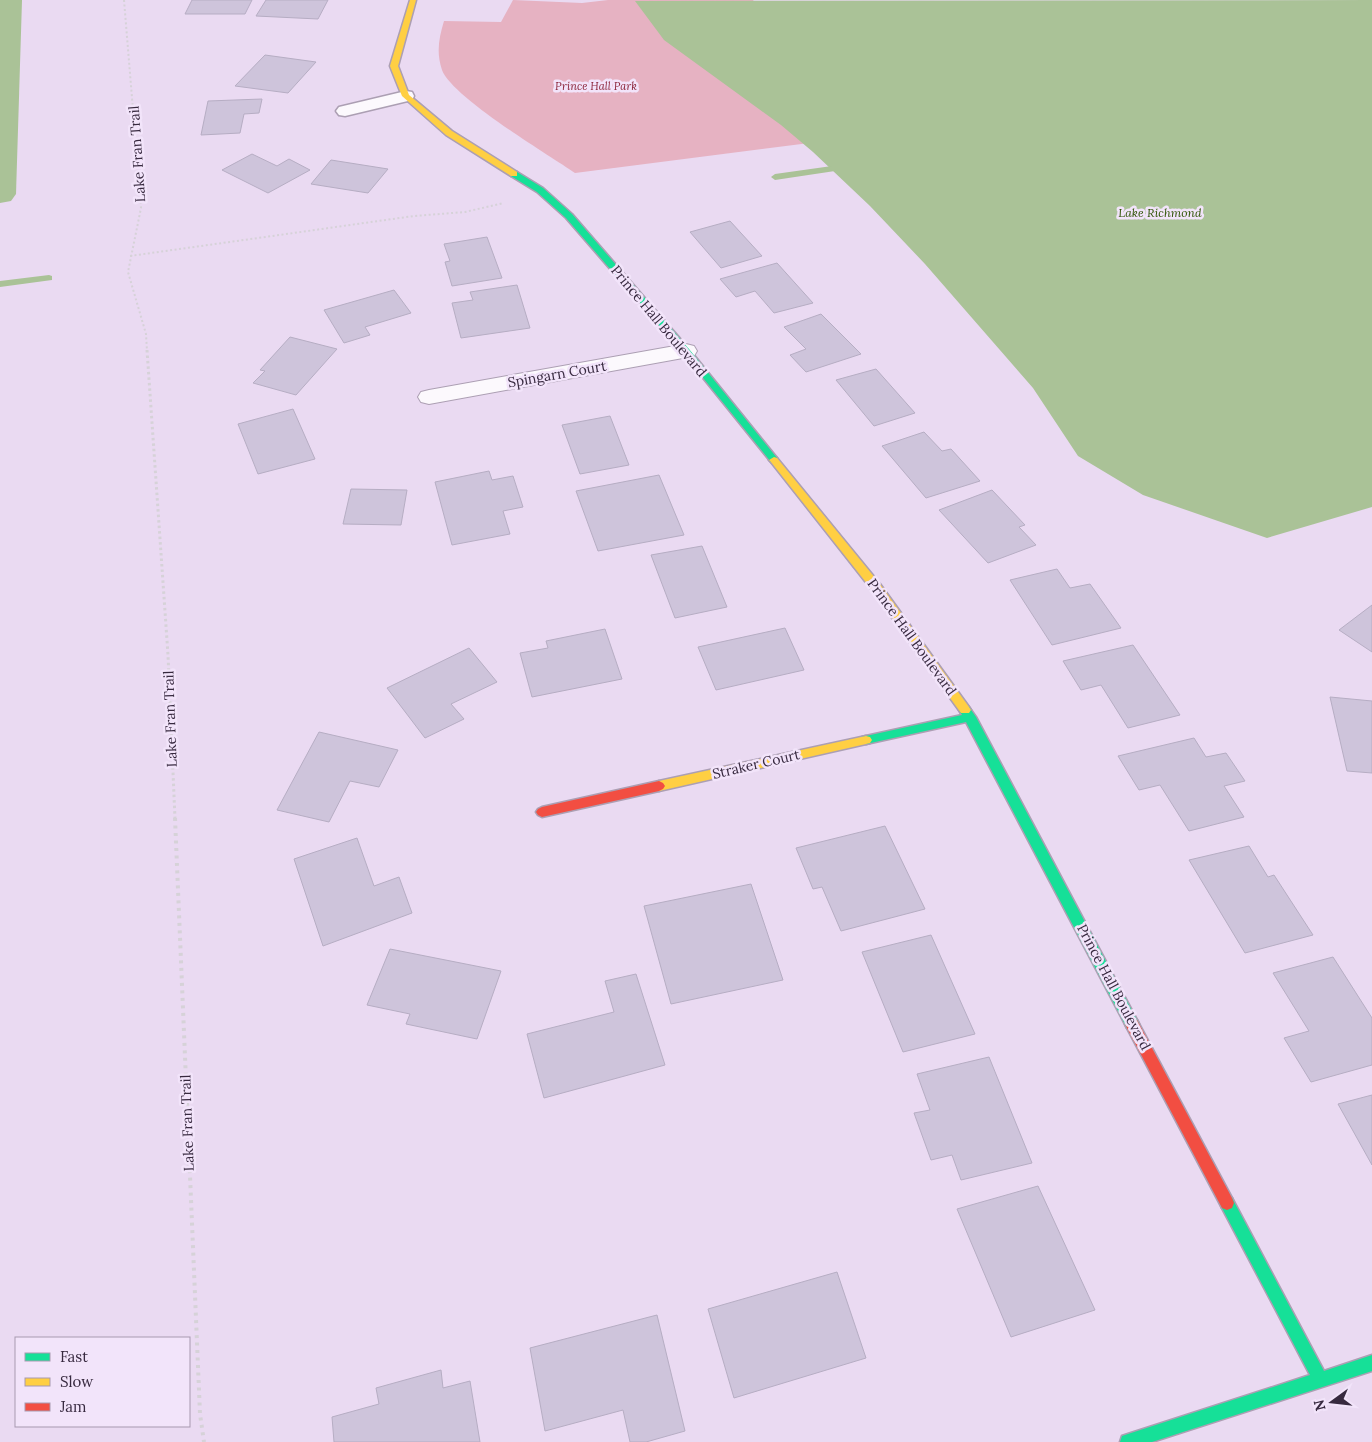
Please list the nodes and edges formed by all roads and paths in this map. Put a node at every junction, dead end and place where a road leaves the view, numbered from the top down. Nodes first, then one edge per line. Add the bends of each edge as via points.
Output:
1 (124, 0) edge
2 (413, 0) edge
3 (406, 96) junction
4 (345, 111) dead end
5 (540, 190) junction
6 (130, 256) junction
7 (686, 351) junction
8 (429, 397) dead end
9 (970, 717) junction
10 (542, 812) dead end
11 (1372, 1362) edge
12 (1320, 1379) junction
13 (204, 1442) edge
14 (1128, 1442) edge

1 - 6 path, Lake Fran Trail via 141,208
2 - 3 street, Prince Hall Boulevard via 394,66
3 - 4 lane
3 - 5 street, Prince Hall Boulevard via 449,133
5 - 6 path via 494,207 465,212 414,216
5 - 7 street, Prince Hall Boulevard via 569,216
6 - 13 path, Lake Fran Trail via 128,272 146,334 168,655 200,1414
7 - 8 street, Spingarn Court
7 - 9 street, Prince Hall Boulevard via 876,586
9 - 10 street, Straker Court
9 - 12 street, Prince Hall Boulevard
11 - 12 street
12 - 14 street

